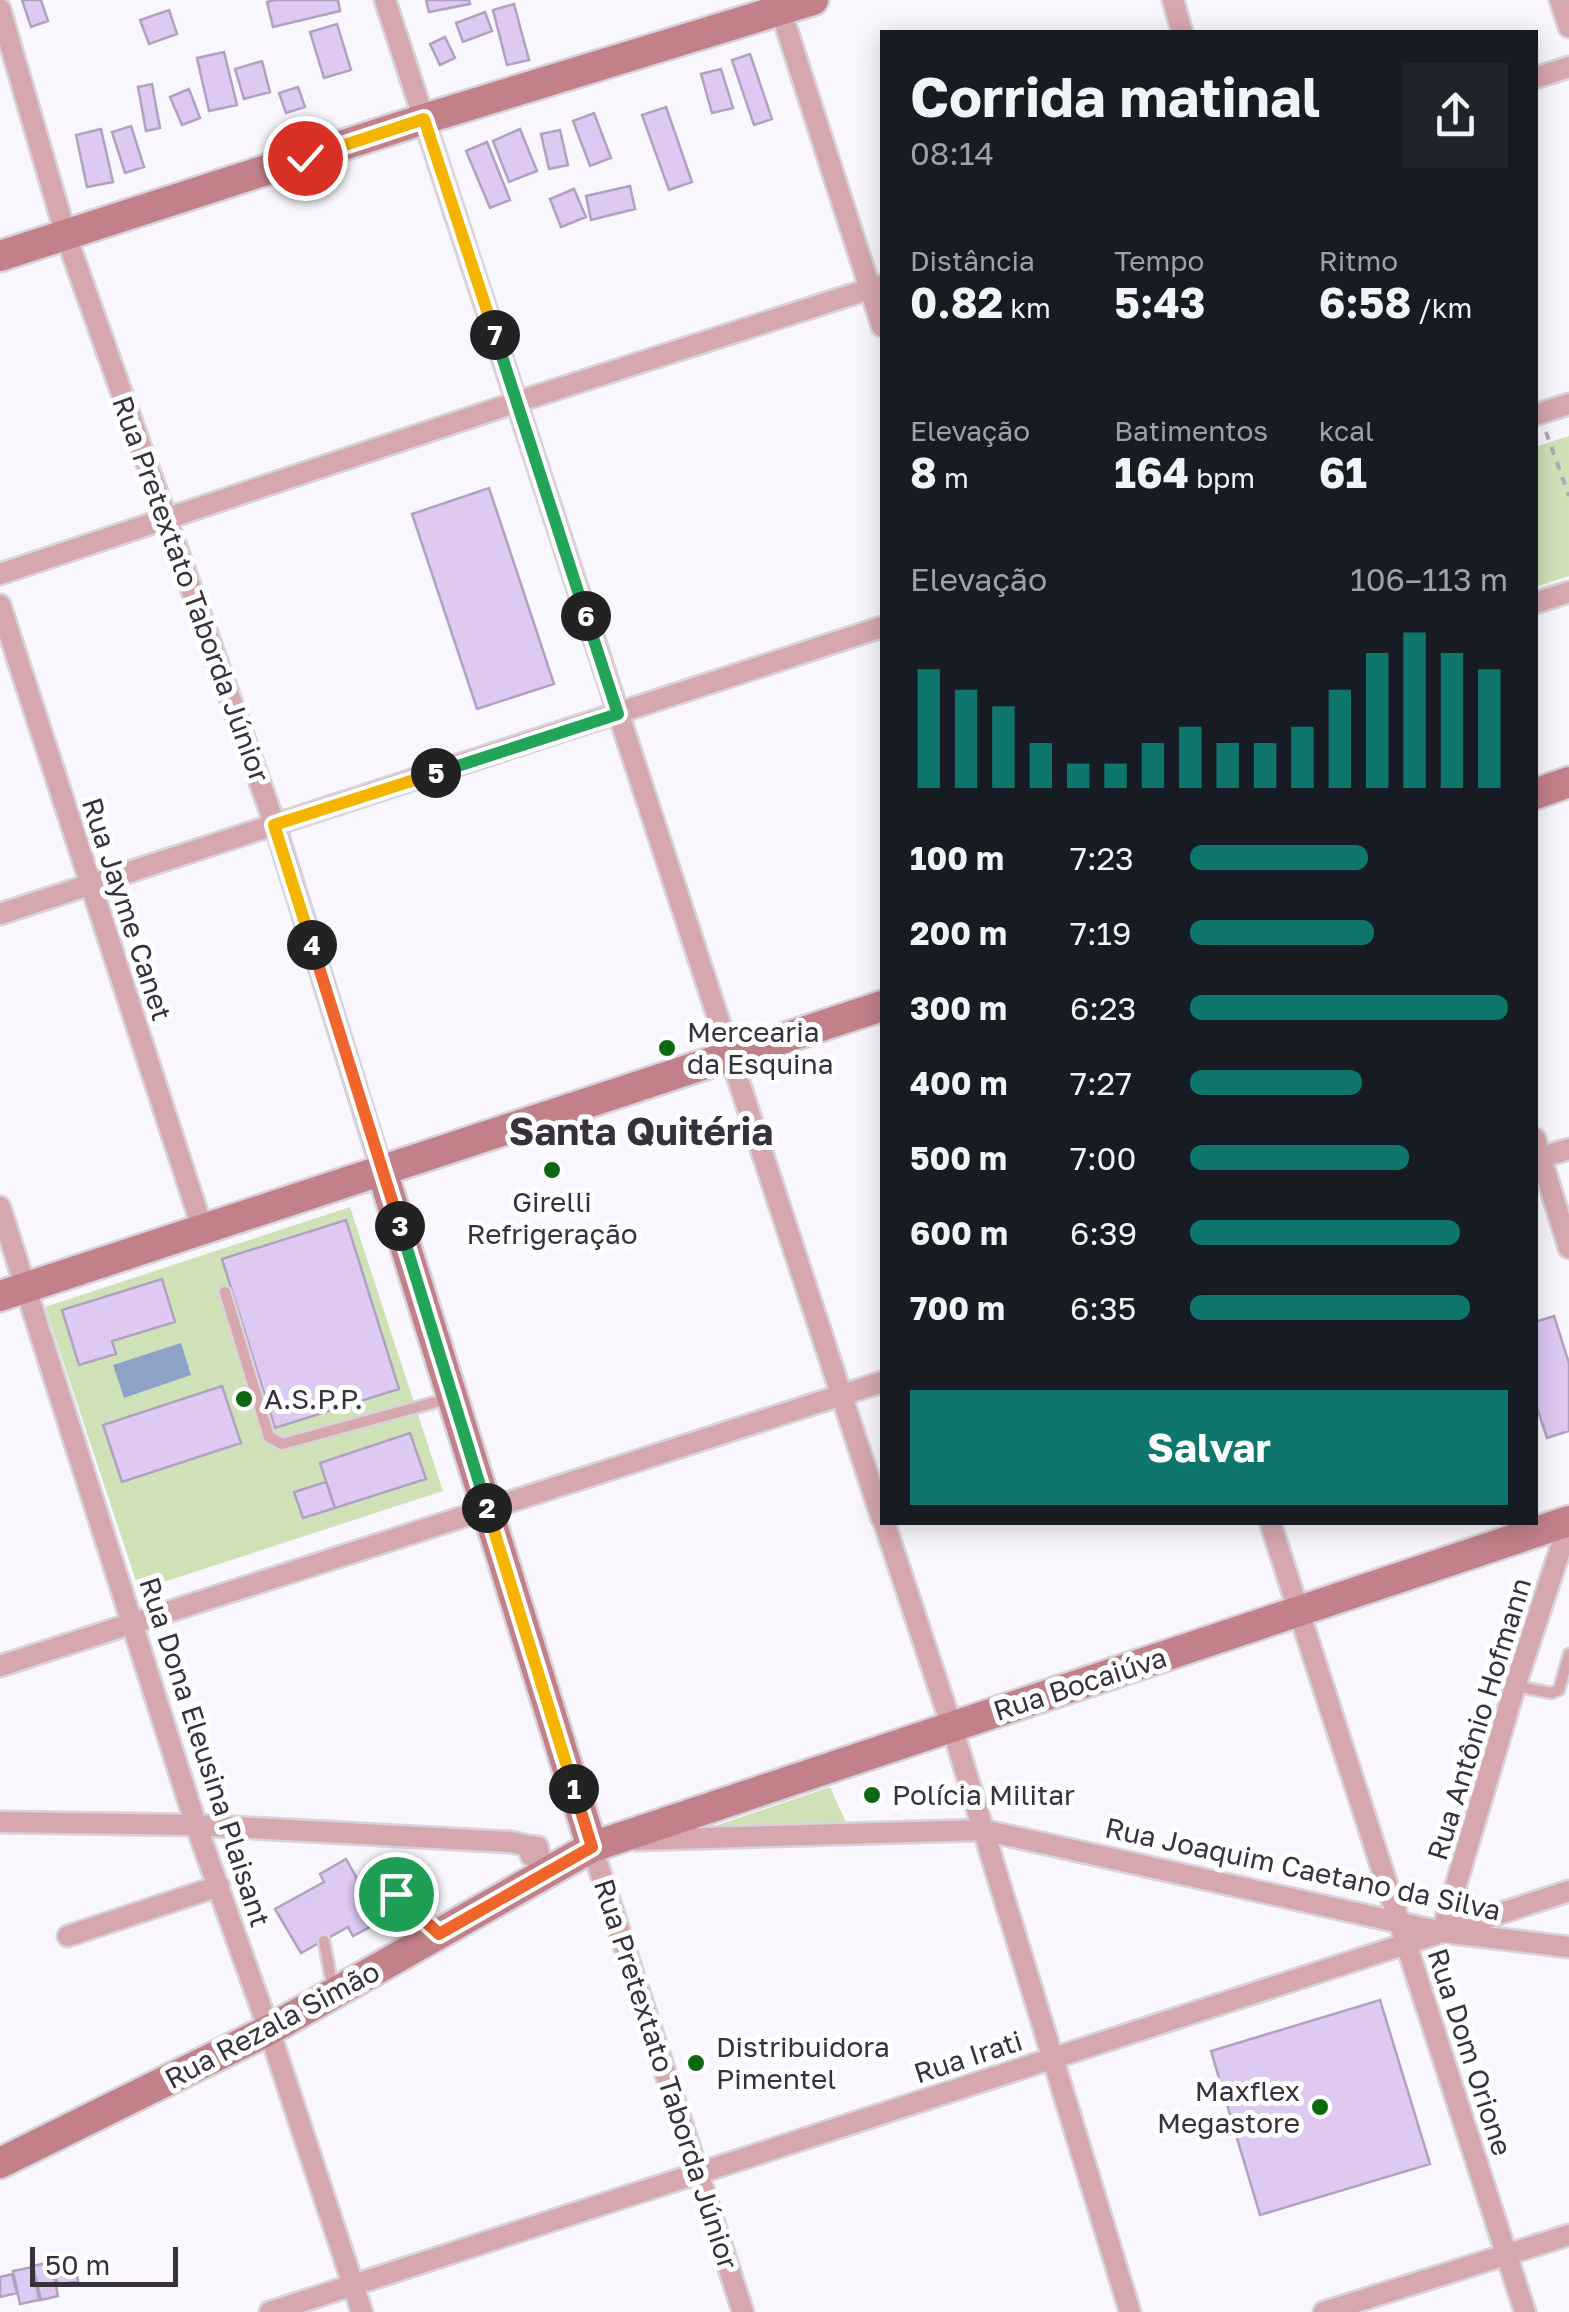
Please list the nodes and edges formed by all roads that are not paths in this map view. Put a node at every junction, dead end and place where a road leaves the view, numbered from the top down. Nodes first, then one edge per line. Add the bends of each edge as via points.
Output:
1 (385, 0) edge
2 (813, 0) edge
3 (1173, 0) edge
4 (1560, 0) edge
5 (779, 5) edge
6 (0, 9) edge
7 (1569, 27) edge
8 (1181, 30) edge
9 (1569, 67) edge
10 (1538, 77) edge
11 (424, 119) junction
12 (66, 236) junction
13 (0, 256) edge
14 (876, 287) edge
15 (880, 313) edge
16 (516, 402) junction
17 (1569, 404) edge
18 (1538, 415) edge
19 (166, 520) junction
20 (0, 574) edge
21 (1569, 592) edge
22 (1538, 602) edge
23 (0, 606) edge
24 (880, 629) edge
25 (618, 714) junction
26 (1569, 782) edge
27 (1538, 793) edge
28 (274, 825) junction
29 (90, 885) junction
30 (0, 914) edge
31 (880, 1007) edge
32 (730, 1056) junction
33 (1569, 1148) edge
34 (1538, 1152) edge
35 (1538, 1155) edge
36 (382, 1171) junction
37 (0, 1207) edge
38 (204, 1230) junction
39 (1569, 1248) edge
40 (12, 1292) edge
41 (225, 1292) dead end
42 (880, 1383) edge
43 (842, 1396) junction
44 (453, 1397) junction
45 (488, 1510) junction
46 (880, 1512) edge
47 (1569, 1522) edge
48 (884, 1525) edge
49 (1271, 1525) edge
50 (1298, 1612) junction
51 (134, 1623) junction
52 (1569, 1654) edge
53 (0, 1666) edge
54 (1515, 1686) junction
55 (952, 1727) junction
56 (0, 1822) edge
57 (196, 1824) junction
58 (983, 1830) junction
59 (600, 1844) junction
60 (528, 1846) dead end
61 (218, 1886) junction
62 (1569, 1891) edge
63 (364, 1892) dead end
64 (1399, 1922) junction
65 (1442, 1932) junction
66 (439, 1934) junction
67 (68, 1936) dead end
68 (324, 1940) dead end
69 (1406, 1944) junction
70 (1569, 1947) edge
71 (334, 1993) junction
72 (269, 2030) junction
73 (1054, 2058) junction
74 (0, 2163) edge
75 (699, 2174) junction
76 (1569, 2235) edge
77 (1506, 2255) junction
78 (354, 2285) junction
79 (270, 2312) edge
80 (362, 2312) edge
81 (743, 2312) edge
82 (1130, 2312) edge
83 (1324, 2312) edge
84 (1525, 2312) edge

1 - 11 street
2 - 5 main road
3 - 8 street
4 - 7 street
5 - 11 main road
5 - 14 street
6 - 12 street, Rua Pretextato Taborda Júnior
9 - 10 street
11 - 12 main road
11 - 16 street
12 - 13 main road
12 - 19 street, Rua Pretextato Taborda Júnior
14 - 15 street
14 - 16 street
16 - 19 street
16 - 25 street
17 - 18 street
19 - 20 street
19 - 28 street, Rua Pretextato Taborda Júnior
21 - 22 street
23 - 29 street, Rua Jayme Canet
24 - 25 street
25 - 28 street
25 - 32 street
26 - 27 main road
28 - 29 street
28 - 36 street, Rua Pretextato Taborda Júnior
29 - 30 street
29 - 38 street, Rua Jayme Canet
31 - 32 main road
32 - 36 main road
32 - 43 street
33 - 34 street
35 - 39 street
36 - 38 main road
36 - 44 main road, Rua Pretextato Taborda Júnior
37 - 40 street, Rua Dona Eleusina Plaisant
38 - 40 main road
40 - 51 street, Rua Dona Eleusina Plaisant
41 - 44 lane via 269,1437 282,1444
42 - 43 street
43 - 45 street
43 - 46 street
44 - 45 main road, Rua Pretextato Taborda Júnior
45 - 51 street
45 - 59 main road, Rua Pretextato Taborda Júnior
47 - 50 main road, Rua Bocaiúva
47 - 54 street, Rua Antônio Hofmann
48 - 55 street
49 - 50 street, Rua Dom Orione
50 - 55 main road, Rua Bocaiúva
50 - 64 street, Rua Dom Orione
51 - 53 street
51 - 57 street, Rua Dona Eleusina Plaisant
52 - 54 lane via 1558,1690
54 - 65 street, Rua Antônio Hofmann
55 - 58 street
55 - 59 main road, Rua Bocaiúva
56 - 57 street
57 - 60 street
57 - 61 street, Rua Dona Eleusina Plaisant
58 - 59 street, Rua Joaquim Caetano da Silva
58 - 64 street, Rua Joaquim Caetano da Silva
58 - 73 street
59 - 66 main road, Rua Rezala Simão
59 - 75 street, Rua Pretextato Taborda Júnior
61 - 67 street
61 - 72 street, Rua Dona Eleusina Plaisant
62 - 65 street, Rua Irati
63 - 66 lane via 396,1894
64 - 65 street, Rua Joaquim Caetano da Silva
64 - 69 street, Rua Dom Orione
65 - 69 street, Rua Irati
65 - 70 street, Rua Joaquim Caetano da Silva
66 - 71 main road, Rua Rezala Simão
68 - 71 lane
69 - 73 street, Rua Irati
69 - 77 street, Rua Dom Orione
71 - 72 main road, Rua Rezala Simão
72 - 74 main road, Rua Rezala Simão
72 - 78 street, Rua Dona Eleusina Plaisant
73 - 75 street, Rua Irati
73 - 82 street
75 - 78 street, Rua Irati
75 - 81 street, Rua Pretextato Taborda Júnior
76 - 77 street
77 - 83 street
77 - 84 street, Rua Dom Orione
78 - 79 street, Rua Irati
78 - 80 street, Rua Dona Eleusina Plaisant

